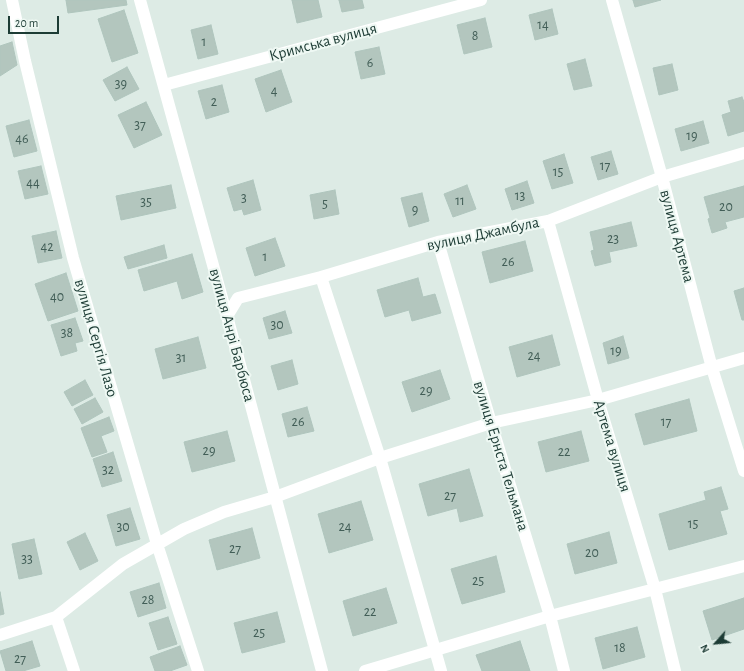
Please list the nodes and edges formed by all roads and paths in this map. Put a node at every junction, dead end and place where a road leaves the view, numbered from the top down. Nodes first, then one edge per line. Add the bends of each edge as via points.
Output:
1 (12, 0) edge
2 (140, 0) edge
3 (481, 0) edge
4 (612, 0) edge
5 (164, 85) junction
6 (744, 153) edge
7 (662, 177) junction
8 (548, 221) junction
9 (438, 242) junction
10 (321, 276) junction
11 (227, 316) junction
12 (744, 358) edge
13 (712, 368) junction
14 (598, 400) junction
15 (491, 423) junction
16 (380, 458) junction
17 (744, 471) edge
18 (275, 497) junction
19 (157, 544) junction
20 (744, 566) edge
21 (654, 589) junction
22 (550, 616) junction
23 (56, 617) junction
24 (0, 635) edge
25 (436, 650) junction
26 (74, 671) edge
27 (198, 671) edge
28 (322, 671) edge
29 (364, 671) edge
30 (441, 671) edge
31 (564, 671) edge
32 (675, 671) edge

1 - 19 street, вулиця Сергія Лазо via 24,61 73,258
2 - 5 street, вулиця Анрі Барбюса
3 - 5 street, Кримська вулиця
4 - 7 street, вулиця Артема
5 - 11 street, вулиця Анрі Барбюса
6 - 7 street, вулиця Джамбула
7 - 8 street, вулиця Джамбула
7 - 13 street, вулиця Артема
8 - 9 street, вулиця Джамбула
8 - 14 street, Артема вулиця
9 - 10 street, вулиця Джамбула
9 - 15 street, вулиця Ернста Тельмана
10 - 11 street, вулиця Джамбула via 238,298
10 - 16 street
11 - 18 street, вулиця Анрі Барбюса
12 - 13 street
13 - 14 street
13 - 17 street, вулиця Артема
14 - 15 street
14 - 21 street, Артема вулиця
15 - 16 street
15 - 22 street, вулиця Ернста Тельмана
16 - 18 street
16 - 25 street
18 - 19 street via 224,512
18 - 28 street, вулиця Анрі Барбюса
19 - 23 street via 123,564
19 - 27 street, вулиця Сергія Лазо
20 - 21 street
21 - 22 street
21 - 32 street, Артема вулиця
22 - 25 street
22 - 31 street, вулиця Ернста Тельмана
23 - 24 street
23 - 26 street
25 - 29 street
25 - 30 street

